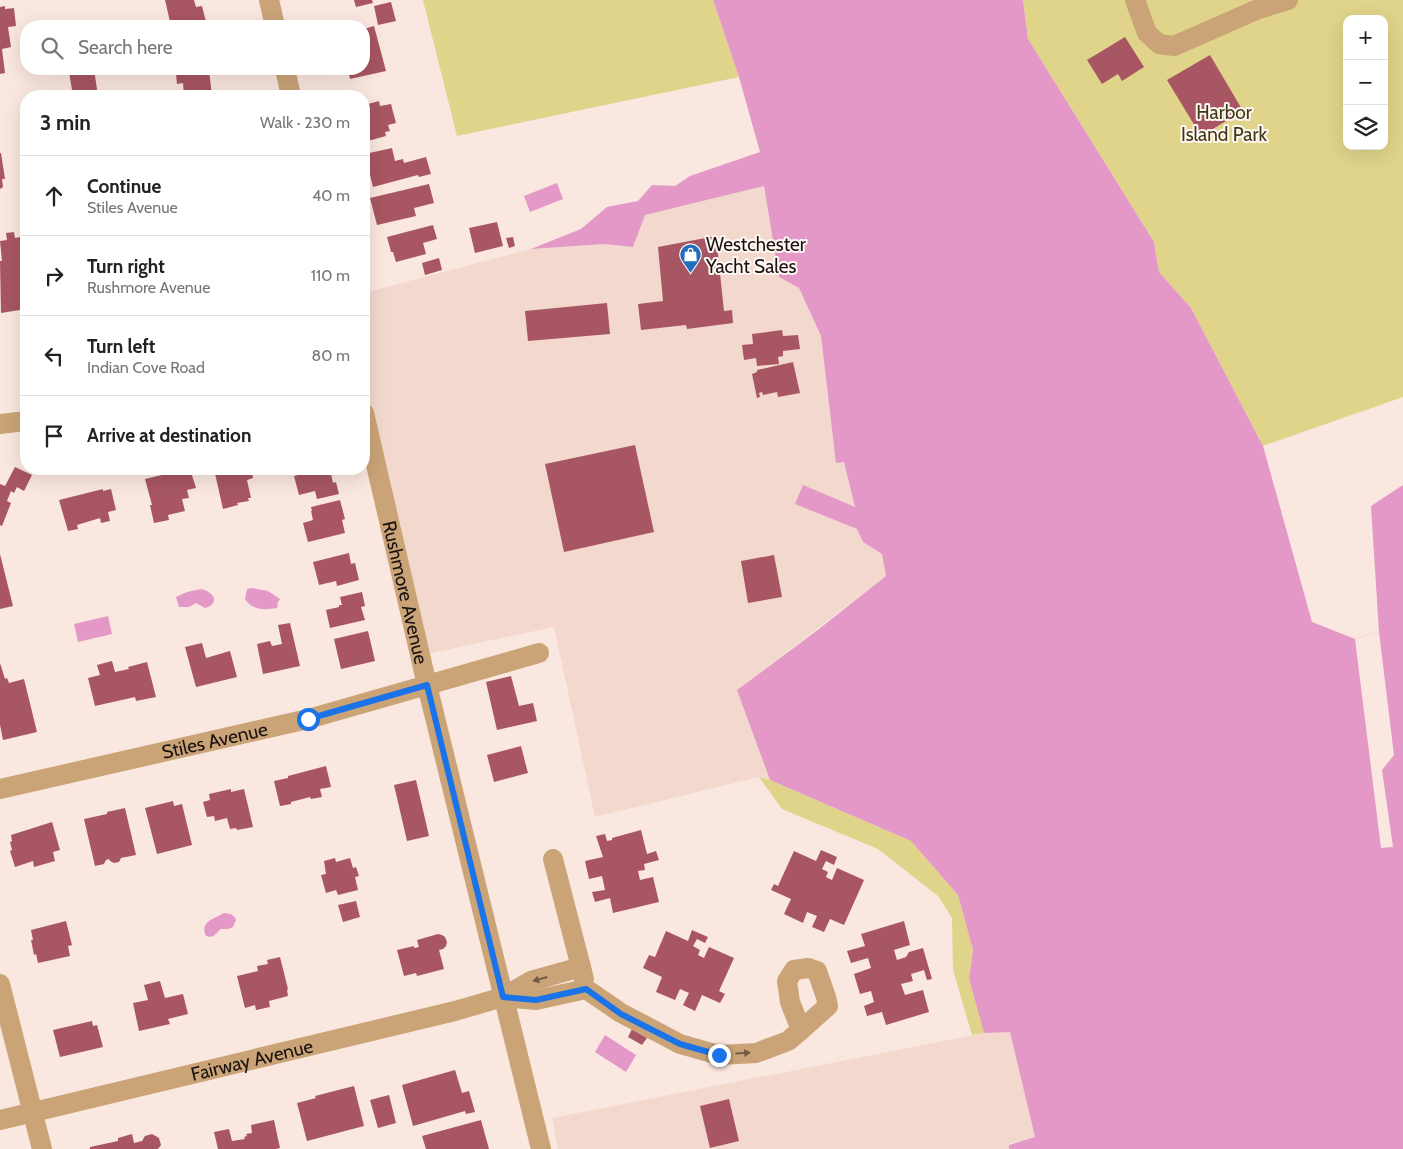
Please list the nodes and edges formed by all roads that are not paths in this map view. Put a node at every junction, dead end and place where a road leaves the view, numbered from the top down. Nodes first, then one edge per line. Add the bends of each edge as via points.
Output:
1 (269, 0) edge
2 (1135, 0) edge
3 (1288, 0) edge
4 (274, 20) edge
5 (286, 75) edge
6 (289, 90) edge
7 (20, 422) edge
8 (0, 424) edge
9 (370, 439) edge
10 (539, 653) dead end
11 (427, 685) junction
12 (0, 789) edge
13 (553, 859) dead end
14 (580, 967) junction
15 (0, 984) edge
16 (586, 989) junction
17 (503, 997) junction
18 (801, 1030) dead end
19 (33, 1112) junction
20 (0, 1120) edge
21 (42, 1149) edge
22 (541, 1149) edge

1 - 4 street
2 - 3 street via 1147,33 1160,44 1174,46 1256,10
5 - 6 street
7 - 8 street
9 - 11 street, Rushmore Avenue
10 - 11 street, Stiles Avenue
11 - 12 street, Stiles Avenue via 308,719
11 - 17 street, Rushmore Avenue
13 - 14 street
14 - 16 street
14 -> 17 street via 531,981
15 - 19 street
16 - 17 street via 536,1000
16 -> 18 street via 621,1014 680,1044 719,1055 756,1053 788,1041
17 - 19 street, Fairway Avenue
17 - 22 street, Rushmore Avenue
19 - 20 street, Fairway Avenue
19 - 21 street

